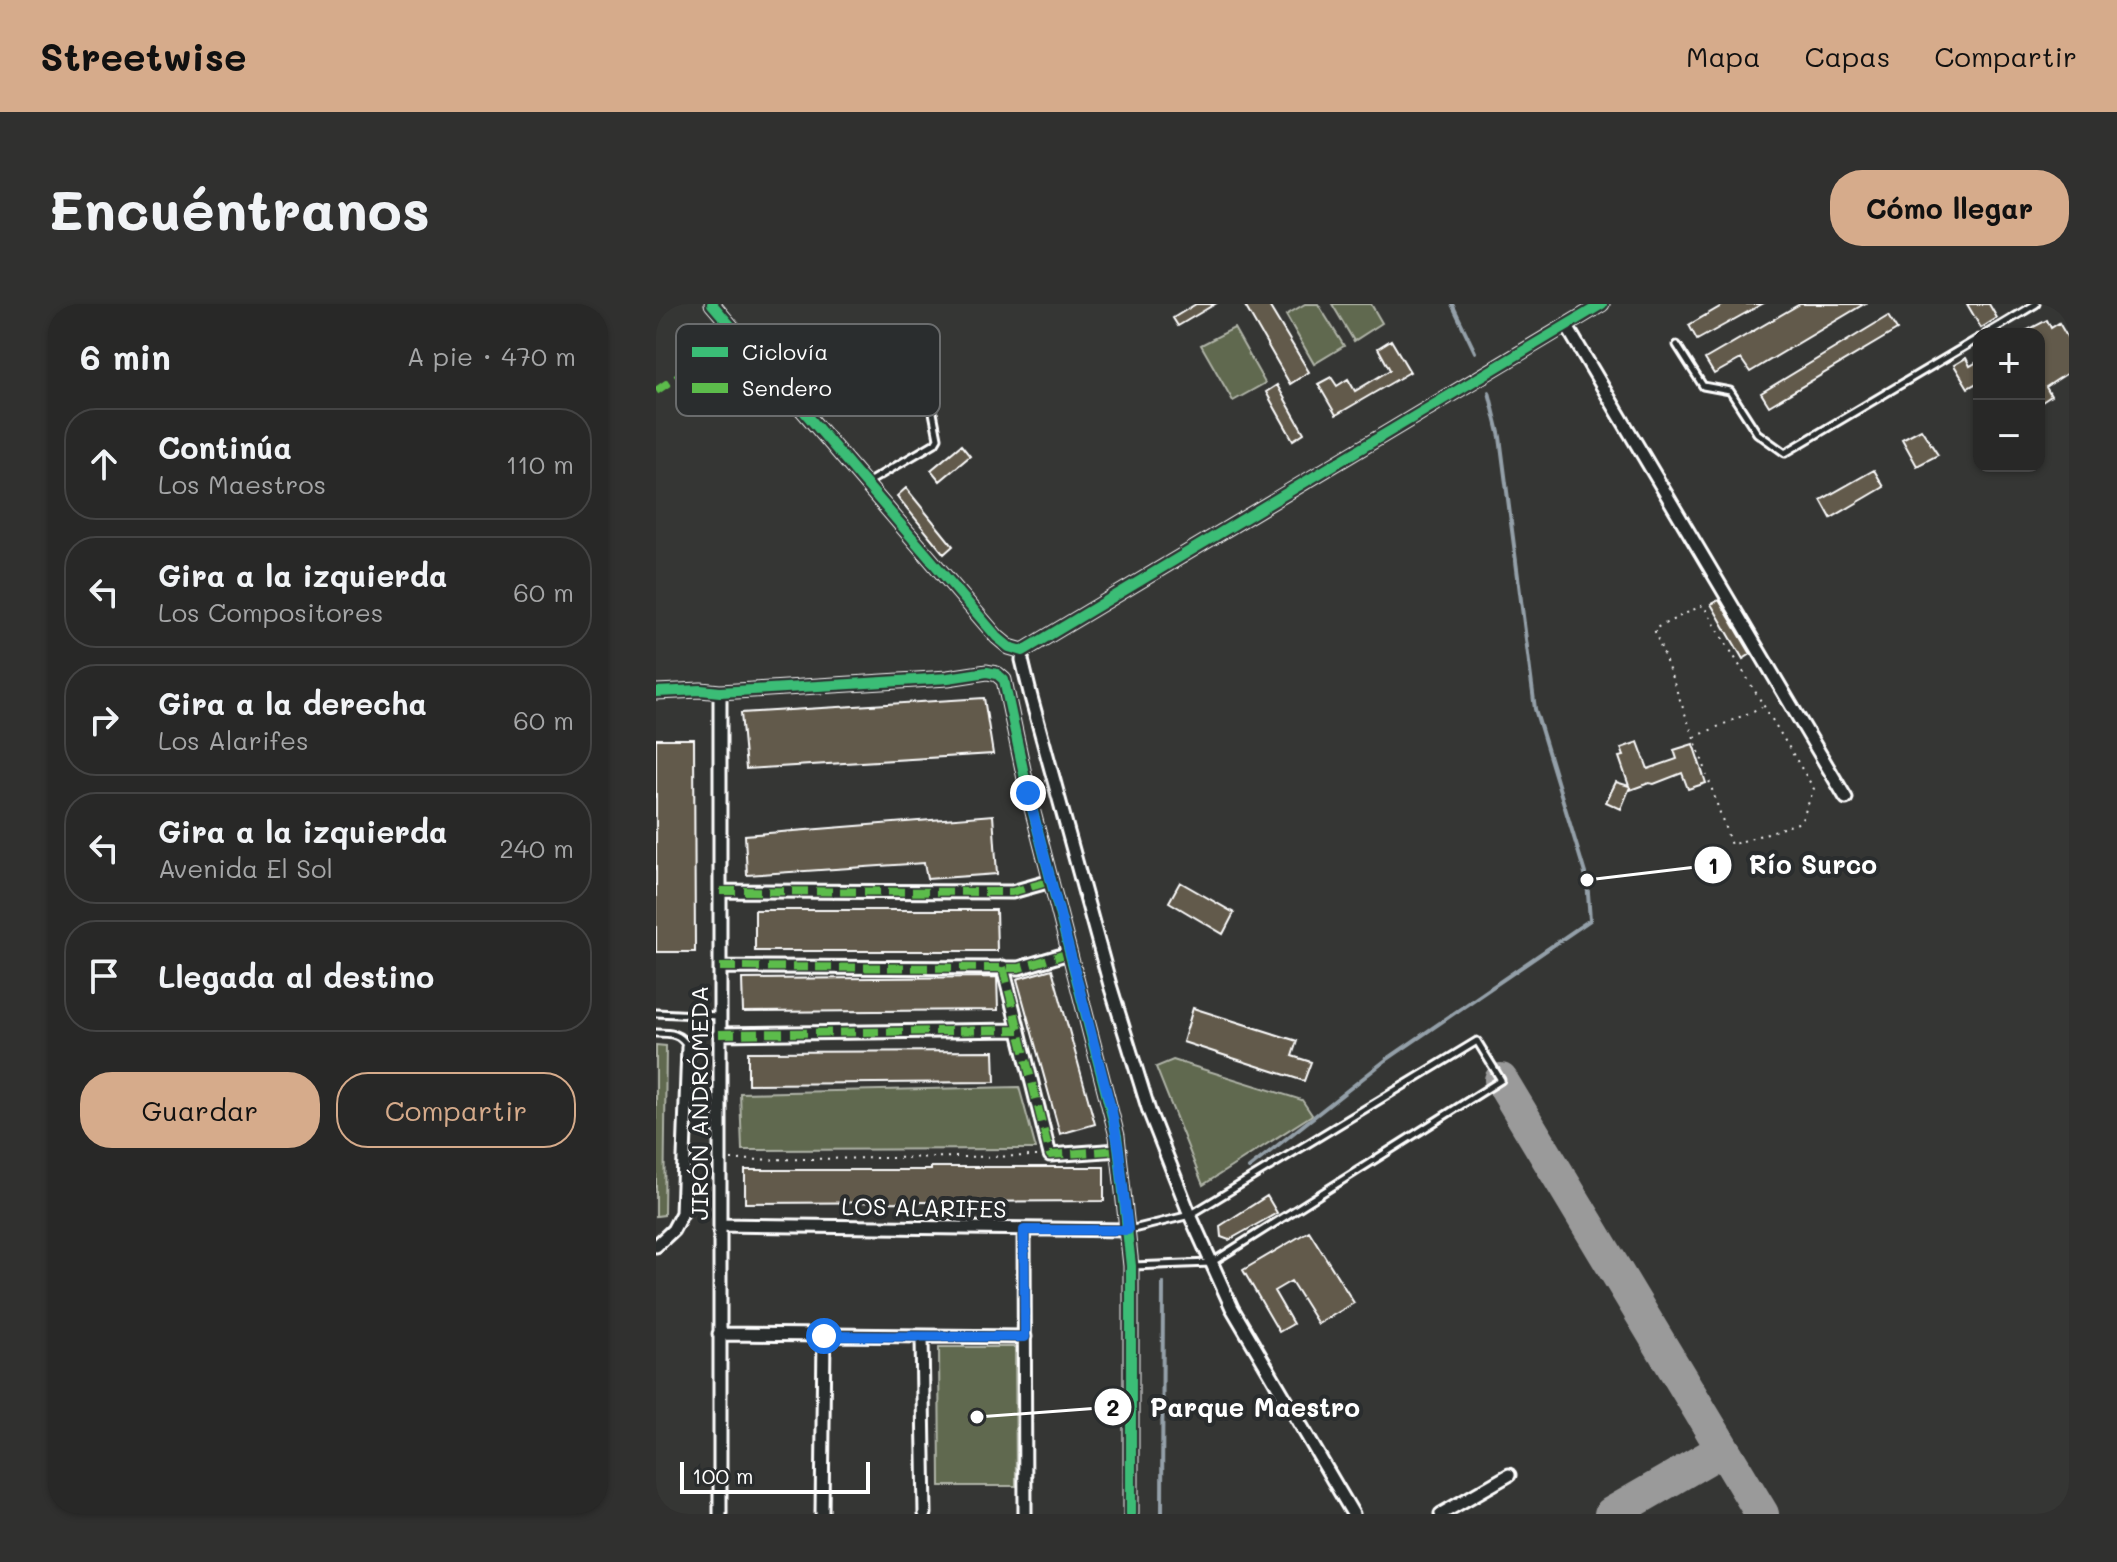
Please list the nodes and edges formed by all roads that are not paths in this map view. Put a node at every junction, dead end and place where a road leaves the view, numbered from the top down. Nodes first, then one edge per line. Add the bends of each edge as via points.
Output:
1 (712, 304) edge
2 (1602, 304) edge
3 (2036, 304) edge
4 (729, 324) edge
5 (1566, 325) junction
6 (1996, 328) edge
7 (1973, 342) edge
8 (1677, 345) dead end
9 (808, 416) edge
10 (934, 416) edge
11 (866, 483) junction
12 (1023, 651) junction
13 (656, 692) edge
14 (720, 692) junction
15 (1846, 798) dead end
16 (1051, 881) junction
17 (720, 891) junction
18 (1069, 953) junction
19 (720, 967) junction
20 (1003, 967) junction
21 (656, 1013) edge
22 (720, 1016) junction
23 (1019, 1030) junction
24 (656, 1033) edge
25 (719, 1034) junction
26 (688, 1047) joint
27 (1119, 1150) junction
28 (1190, 1215) junction
29 (720, 1225) junction
30 (1024, 1230) junction
31 (1128, 1230) junction
32 (656, 1246) edge
33 (1211, 1263) junction
34 (1131, 1266) junction
35 (719, 1334) junction
36 (824, 1336) junction
37 (1025, 1337) junction
38 (922, 1338) junction
39 (1509, 1475) dead end
40 (720, 1514) edge
41 (822, 1514) edge
42 (925, 1514) edge
43 (1025, 1514) edge
44 (1131, 1514) edge
45 (1353, 1514) edge
46 (1441, 1514) edge

1 - 4 street
2 - 5 street
3 - 6 lane
5 - 12 street
5 - 15 street
7 - 8 lane via 1785,453 1757,433 1730,391 1703,386
9 - 11 street
10 - 11 lane via 935,443
11 - 12 street via 997,637
12 - 28 street via 1110,985 1149,1111
13 - 14 street
14 - 16 street via 997,674 1005,684
14 - 17 street, JIRÓN ANDRÓMEDA
16 - 17 street via 1012,892
16 - 18 street
17 - 19 street, JIRÓN ANDRÓMEDA
18 - 20 street via 1019,968
18 - 27 street
19 - 20 street
19 - 22 street, JIRÓN ANDRÓMEDA
20 - 23 street
21 - 22 lane
22 - 25 street, JIRÓN ANDRÓMEDA
23 - 25 street
23 - 27 street via 1050,1155
24 - 26 lane via 674,1033
25 - 29 street, JIRÓN ANDRÓMEDA
26 - 32 street via 682,1213
27 - 31 street
28 - 31 lane
28 - 33 street
28 - 33 lane via 1477,1041 1501,1080
29 - 30 street, LOS ALARIFES
29 - 35 street, JIRÓN ANDRÓMEDA
30 - 31 street, LOS ALARIFES
30 - 37 street
31 - 34 street
33 - 34 lane
33 - 45 street
34 - 44 street
35 - 36 street
35 - 40 street, JIRÓN ANDRÓMEDA
36 - 38 street
36 - 41 street
37 - 38 street
37 - 43 street
38 - 42 street
39 - 46 street

